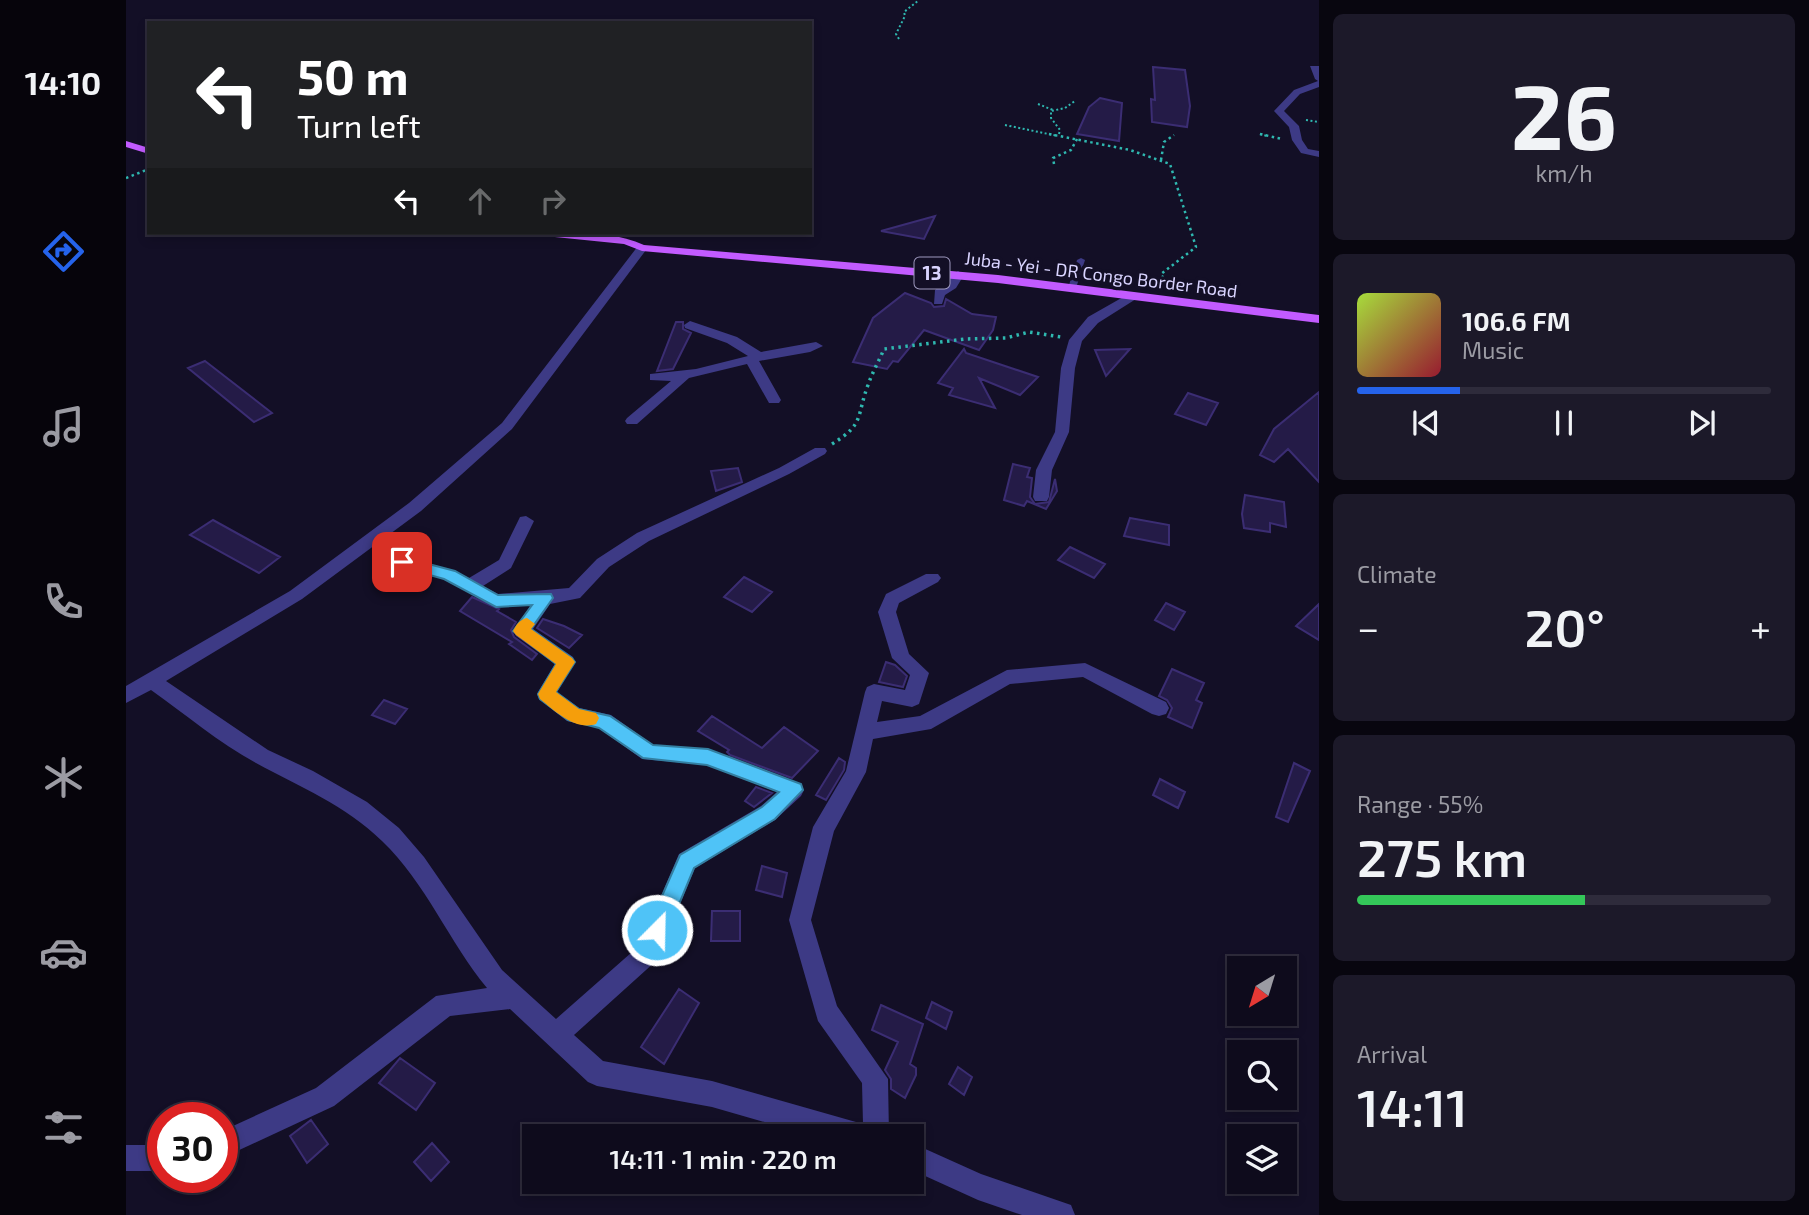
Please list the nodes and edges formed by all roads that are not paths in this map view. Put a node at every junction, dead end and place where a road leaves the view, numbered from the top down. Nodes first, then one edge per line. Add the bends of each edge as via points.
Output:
1 (1319, 69) edge
2 (1319, 81) edge
3 (126, 144) edge
4 (147, 150) edge
5 (1319, 154) edge
6 (565, 235) edge
7 (642, 248) junction
8 (1081, 260) dead end
9 (958, 275) junction
10 (1072, 288) junction
11 (1132, 296) junction
12 (938, 301) dead end
13 (1319, 319) edge
14 (690, 325) dead end
15 (816, 346) dead end
16 (755, 359) junction
17 (655, 377) dead end
18 (682, 378) junction
19 (774, 400) dead end
20 (632, 421) dead end
21 (820, 451) road end
22 (1041, 497) dead end
23 (526, 521) dead end
24 (402, 562) dead end
25 (932, 578) dead end
26 (470, 586) junction
27 (545, 598) junction
28 (151, 680) junction
29 (126, 695) edge
30 (1159, 708) dead end
31 (865, 732) junction
32 (514, 997) junction
33 (555, 1036) junction
34 (817, 1124) edge
35 (876, 1124) edge
36 (238, 1138) edge
37 (126, 1158) edge
38 (147, 1158) edge
39 (924, 1161) edge
40 (1061, 1215) edge

1 - 2 street via 1313,68
2 - 5 street via 1297,92 1279,111 1294,126 1305,151
3 - 4 main road
6 - 7 main road, Juba - Yei - DR Congo Border Road / 13 via 626,241
7 - 9 main road, Juba - Yei - DR Congo Border Road / 13
7 - 28 street via 497,435 415,507 296,595
8 - 10 lane
9 - 10 main road, Juba - Yei - DR Congo Border Road / 13
9 - 12 street via 939,293
10 - 11 main road, Juba - Yei - DR Congo Border Road / 13
11 - 13 main road, Juba - Yei - DR Congo Border Road / 13
11 - 22 street via 1093,320 1076,340 1068,368 1062,432 1044,470
14 - 16 street via 732,340
15 - 16 street
16 - 18 street
16 - 19 street
17 - 18 street
18 - 20 street
21 - 27 street via 643,537 603,564 574,594
23 - 26 street via 505,564
24 - 26 street
25 - 31 street via 892,599 887,612 901,658 920,673 912,699 874,692
26 - 27 street via 496,601
27 - 33 street via 522,631 566,662 546,694 574,715 604,722 649,753 708,757 794,790 768,813 687,861 648,953
28 - 29 street
28 - 32 street via 261,757 360,809 391,835 494,978
30 - 31 street via 1085,670 1059,672 1007,677 924,723
31 - 35 street via 856,772 824,827 800,920 827,1012 875,1079
32 - 33 street
32 - 36 street via 445,1005 325,1097
33 - 34 street via 597,1073 712,1094
37 - 38 street
39 - 40 street

